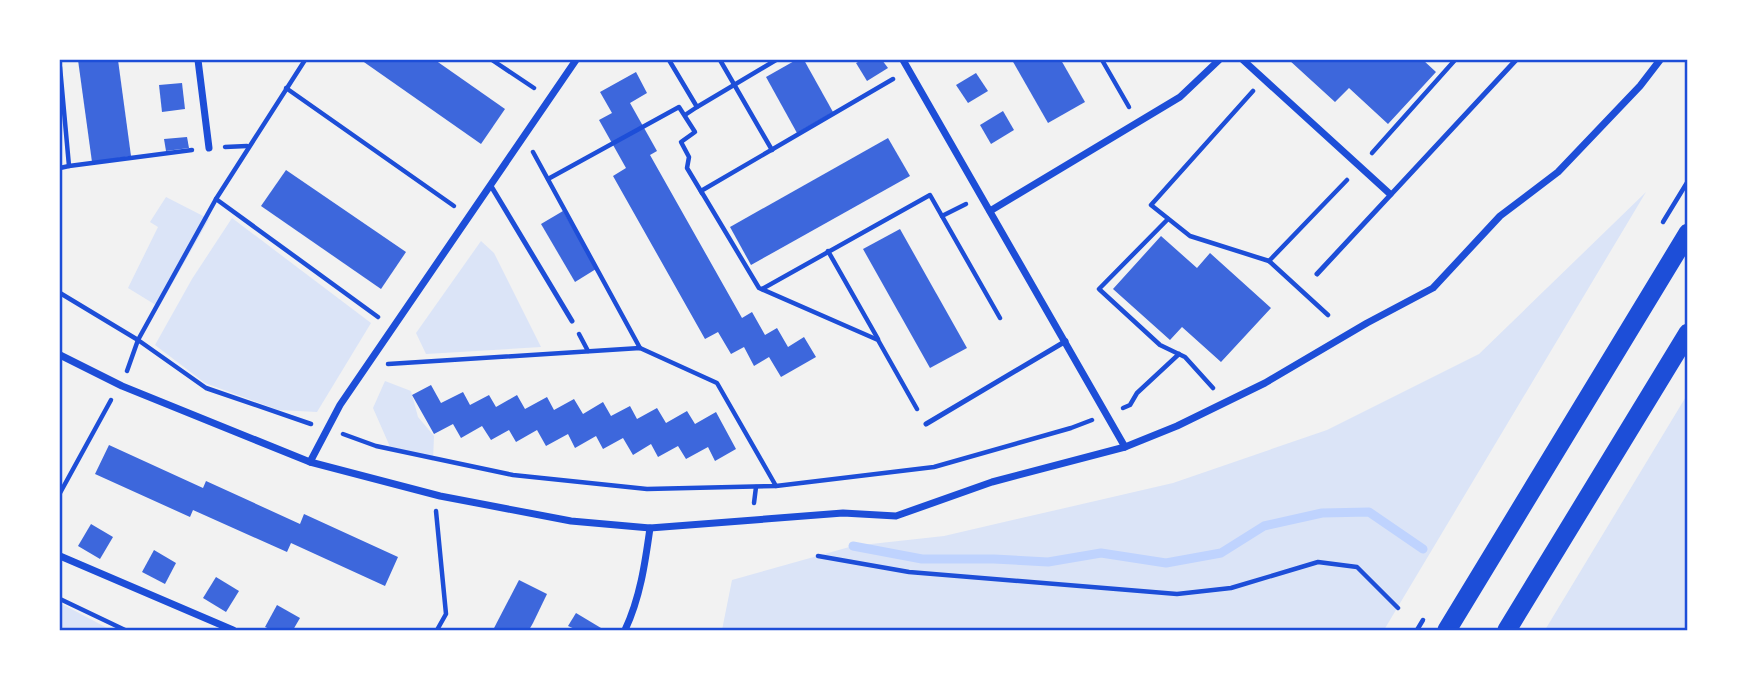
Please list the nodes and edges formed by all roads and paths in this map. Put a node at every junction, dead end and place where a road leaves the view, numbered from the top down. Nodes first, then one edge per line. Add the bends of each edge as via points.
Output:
1 (198, 60) edge
2 (306, 60) edge
3 (492, 60) edge
4 (576, 60) edge
5 (669, 60) edge
6 (720, 60) edge
7 (776, 60) edge
8 (903, 60) edge
9 (1101, 60) edge
10 (1219, 60) edge
11 (1243, 60) edge
12 (1455, 60) edge
13 (1516, 60) edge
14 (1660, 60) edge
15 (60, 67) edge
16 (909, 70) junction
17 (1264, 79) junction
18 (734, 84) junction
19 (286, 88) junction
20 (549, 99) junction
21 (697, 107) junction
22 (685, 115) junction
23 (1139, 122) junction
24 (524, 136) junction
25 (209, 148) joint
26 (772, 150) junction
27 (69, 166) junction
28 (1360, 166) junction
29 (60, 168) edge
30 (548, 179) junction
31 (491, 186) junction
32 (703, 194) junction
33 (1390, 194) junction
34 (981, 196) junction
35 (216, 199) junction
36 (990, 211) junction
37 (469, 216) junction
38 (942, 216) junction
39 (1168, 219) junction
40 (1688, 233) edge
41 (828, 251) junction
42 (1269, 261) junction
43 (1317, 274) dead end
44 (762, 289) junction
45 (60, 293) edge
46 (1328, 315) dead end
47 (1000, 318) dead end
48 (572, 321) dead end
49 (393, 328) junction
50 (1688, 333) edge
51 (138, 340) junction
52 (878, 340) junction
53 (1066, 341) junction
54 (640, 348) junction
55 (1179, 354) junction
56 (60, 355) edge
57 (368, 365) junction
58 (122, 386) junction
59 (1227, 402) junction
60 (1107, 414) junction
61 (926, 425) joint
62 (328, 428) junction
63 (1125, 447) junction
64 (310, 462) junction
65 (776, 486) junction
66 (60, 493) edge
67 (440, 496) junction
68 (650, 528) junction
69 (60, 556) edge
70 (818, 556) dead end
71 (60, 599) edge
72 (1398, 608) dead end
73 (125, 631) edge
74 (233, 631) edge
75 (437, 631) edge
76 (625, 631) edge
77 (1447, 631) edge
78 (1507, 631) edge

1 - 25 street
2 - 19 path
3 - 20 path
4 - 20 street
5 - 21 path
6 - 18 path
7 - 18 path
8 - 16 street
9 - 23 path
10 - 23 street via 1180,97
11 - 17 street
12 - 28 path
13 - 33 lane
14 - 59 street via 1558,172 1500,216 1433,288
15 - 27 path
16 - 26 path
16 - 34 street
17 - 28 street
17 - 39 path via 1151,205
18 - 21 path
18 - 26 path
19 - 35 path
19 - 37 path
20 - 24 street
21 - 22 path
22 - 30 path via 679,107
22 - 32 path via 695,132 681,142 689,157 687,168
23 - 36 street
24 - 30 path
24 - 31 street
25 - 27 path
26 - 32 path via 701,191
27 - 29 path
28 - 33 street
28 - 42 path
30 - 54 path
31 - 37 street
31 - 48 lane
32 - 44 path
33 - 43 lane
34 - 36 street
34 - 38 path
35 - 49 path
35 - 51 path
36 - 53 street
37 - 49 street
38 - 41 path via 929,195
38 - 47 path
39 - 42 path via 1190,236
39 - 55 path via 1099,289 1160,345
40 - 77 highway
41 - 44 path
41 - 52 path
42 - 46 path
44 - 52 path
45 - 51 path
49 - 57 street
50 - 78 highway
51 - 58 path
51 - 62 path via 206,388
52 - 61 path
53 - 60 street
53 - 61 lane
54 - 57 path
54 - 65 path via 716,383
55 - 59 path
55 - 60 path via 1136,393 1130,405
56 - 58 street
57 - 62 street
58 - 64 street
58 - 66 path
59 - 63 street
60 - 63 street
60 - 65 path via 933,467
62 - 64 street
62 - 65 path via 376,446 513,475 647,489
63 - 68 street via 992,482 896,516 843,513
64 - 67 street
67 - 68 street via 571,521
67 - 75 path via 435,515 446,614
68 - 76 street via 642,580
69 - 74 street
70 - 72 path via 909,572 1177,594 1231,588 1318,562 1357,567
71 - 73 path

